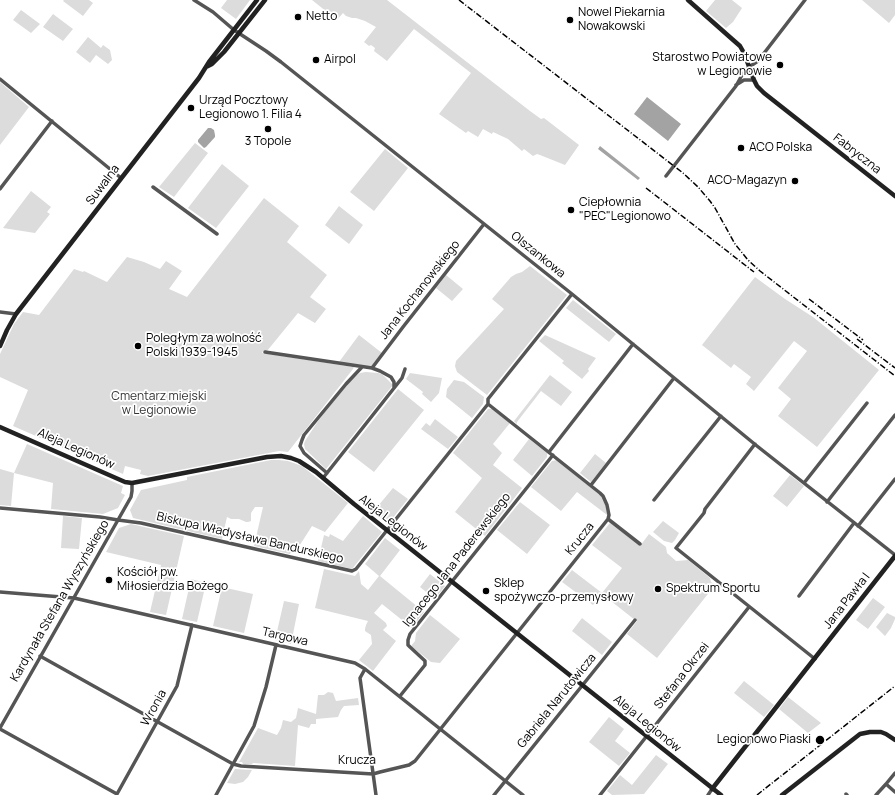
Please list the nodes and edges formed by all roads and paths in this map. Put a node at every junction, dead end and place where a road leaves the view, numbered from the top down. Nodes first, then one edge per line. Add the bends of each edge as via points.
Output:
1 (194, 0) edge
2 (257, 0) edge
3 (265, 0) edge
4 (688, 0) edge
5 (806, 0) edge
6 (234, 30) junction
7 (239, 33) junction
8 (206, 67) junction
9 (749, 67) junction
10 (0, 79) edge
11 (754, 80) junction
12 (736, 86) junction
13 (52, 121) junction
14 (666, 176) dead end
15 (122, 178) junction
16 (153, 187) dead end
17 (0, 189) edge
18 (895, 196) edge
19 (484, 224) junction
20 (217, 234) dead end
21 (572, 294) junction
22 (0, 312) edge
23 (16, 314) junction
24 (634, 344) junction
25 (0, 346) edge
26 (264, 352) dead end
27 (362, 367) junction
28 (372, 368) junction
29 (404, 369) dead end
30 (674, 378) junction
31 (394, 388) junction
32 (867, 403) dead end
33 (488, 404) junction
34 (895, 415) edge
35 (721, 416) junction
36 (0, 427) edge
37 (755, 444) junction
38 (551, 454) junction
39 (327, 473) junction
40 (323, 478) junction
41 (895, 479) edge
42 (132, 483) junction
43 (804, 483) junction
44 (591, 485) junction
45 (654, 500) dead end
46 (828, 502) junction
47 (0, 508) edge
48 (608, 519) junction
49 (118, 520) junction
50 (856, 524) junction
51 (387, 530) junction
52 (640, 544) dead end
53 (895, 555) edge
54 (452, 582) junction
55 (0, 592) edge
56 (799, 596) dead end
57 (74, 598) junction
58 (749, 607) junction
59 (635, 620) dead end
60 (192, 626) junction
61 (517, 633) junction
62 (276, 645) junction
63 (40, 656) junction
64 (815, 659) junction
65 (365, 669) junction
66 (582, 685) junction
67 (400, 696) junction
68 (158, 722) junction
69 (0, 728) edge
70 (441, 729) junction
71 (647, 737) junction
72 (895, 740) edge
73 (233, 764) junction
74 (895, 773) edge
75 (373, 774) junction
76 (505, 781) junction
77 (886, 784) junction
78 (712, 789) junction
79 (895, 792) edge
80 (117, 795) edge
81 (216, 795) edge
82 (376, 795) edge
83 (494, 795) edge
84 (523, 795) edge
85 (600, 795) edge
86 (708, 795) edge
87 (721, 795) edge
88 (782, 795) edge
89 (876, 795) edge

1 - 6 street
2 - 6 street, Suwalna
3 - 7 street, Suwalna
4 - 9 street, Fabryczna via 740,46
5 - 9 street via 758,61
6 - 7 street, Olszankowa
6 - 8 street, Suwalna
7 - 8 street, Suwalna via 218,59
7 - 19 street, Olszankowa via 275,57
8 - 15 street, Suwalna
9 - 11 street, Fabryczna
9 - 12 street
10 - 13 street
11 - 12 street via 743,81
11 - 18 street, Fabryczna via 764,93
12 - 14 street
13 - 15 street
13 - 17 street
15 - 23 street, Suwalna
16 - 20 street
19 - 21 street, Olszankowa
19 - 28 street, Jana Kochanowskiego
21 - 24 street, Olszankowa
21 - 33 street, Biskupa Władysława Bandurskiego via 488,399
22 - 23 street
23 - 25 street, Suwalna
24 - 30 street, Olszankowa
24 - 38 street, Ignacego Jana Paderewskiego
26 - 27 street
27 - 28 street
27 - 39 street via 304,435 300,446 304,454
28 - 31 street via 390,377 394,382
29 - 31 street via 402,378
30 - 35 street, Olszankowa
30 - 44 street
31 - 39 street
32 - 43 street
33 - 38 street
33 - 51 street, Biskupa Władysława Bandurskiego
34 - 46 street
35 - 37 street, Olszankowa
35 - 45 street
36 - 42 street, Aleja Legionów
37 - 43 street, Olszankowa
37 - 58 street via 676,548
38 - 44 street
38 - 54 street, Ignacego Jana Paderewskiego
39 - 40 street
40 - 42 street, Aleja Legionów via 299,461 277,456
40 - 51 street, Aleja Legionów
41 - 50 street
42 - 49 street, Kardynała Stefana Wyszyńskiego via 131,495
43 - 46 street, Olszankowa
44 - 48 street via 603,496
46 - 50 street, Olszankowa
47 - 49 street, Biskupa Władysława Bandurskiego
48 - 52 street
48 - 61 street, Krucza
49 - 51 street, Biskupa Władysława Bandurskiego via 352,571
49 - 57 street, Kardynała Stefana Wyszyńskiego
50 - 53 street, Olszankowa
50 - 56 street
51 - 54 street, Aleja Legionów
53 - 64 street, Jana Pawła I
54 - 61 street, Aleja Legionów
54 - 67 street, Ignacego Jana Paderewskiego via 410,634 408,645 425,661 425,665
55 - 57 street, Targowa
57 - 60 street, Targowa
57 - 63 street, Kardynała Stefana Wyszyńskiego
58 - 64 street
58 - 71 street, Stefana Okrzei
59 - 66 street, Gabriela Narutowicza
60 - 62 street, Targowa
60 - 68 street, Wronia via 177,686
61 - 66 street, Aleja Legionów
61 - 70 street, Krucza
62 - 65 street, Targowa via 355,663
62 - 73 street via 254,726
63 - 68 street, Krucza
63 - 69 street, Kardynała Stefana Wyszyńskiego
64 - 78 street, Jana Pawła I
65 - 67 street, Targowa
65 - 75 street via 360,678
66 - 71 street, Aleja Legionów
66 - 76 street, Gabriela Narutowicza
67 - 70 street, Targowa
68 - 73 street, Krucza
68 - 80 street, Wronia
69 - 80 street
70 - 75 street, Krucza via 412,764
70 - 76 street, Targowa
71 - 78 street, Aleja Legionów
71 - 85 street, Stefana Okrzei
72 - 88 street via 881,732 860,734
73 - 75 street, Krucza
73 - 81 street
74 - 77 street
75 - 82 street
76 - 83 street, Gabriela Narutowicza
76 - 84 street, Targowa
77 - 79 street
77 - 89 street
78 - 86 street
78 - 87 street, Aleja Legionów

